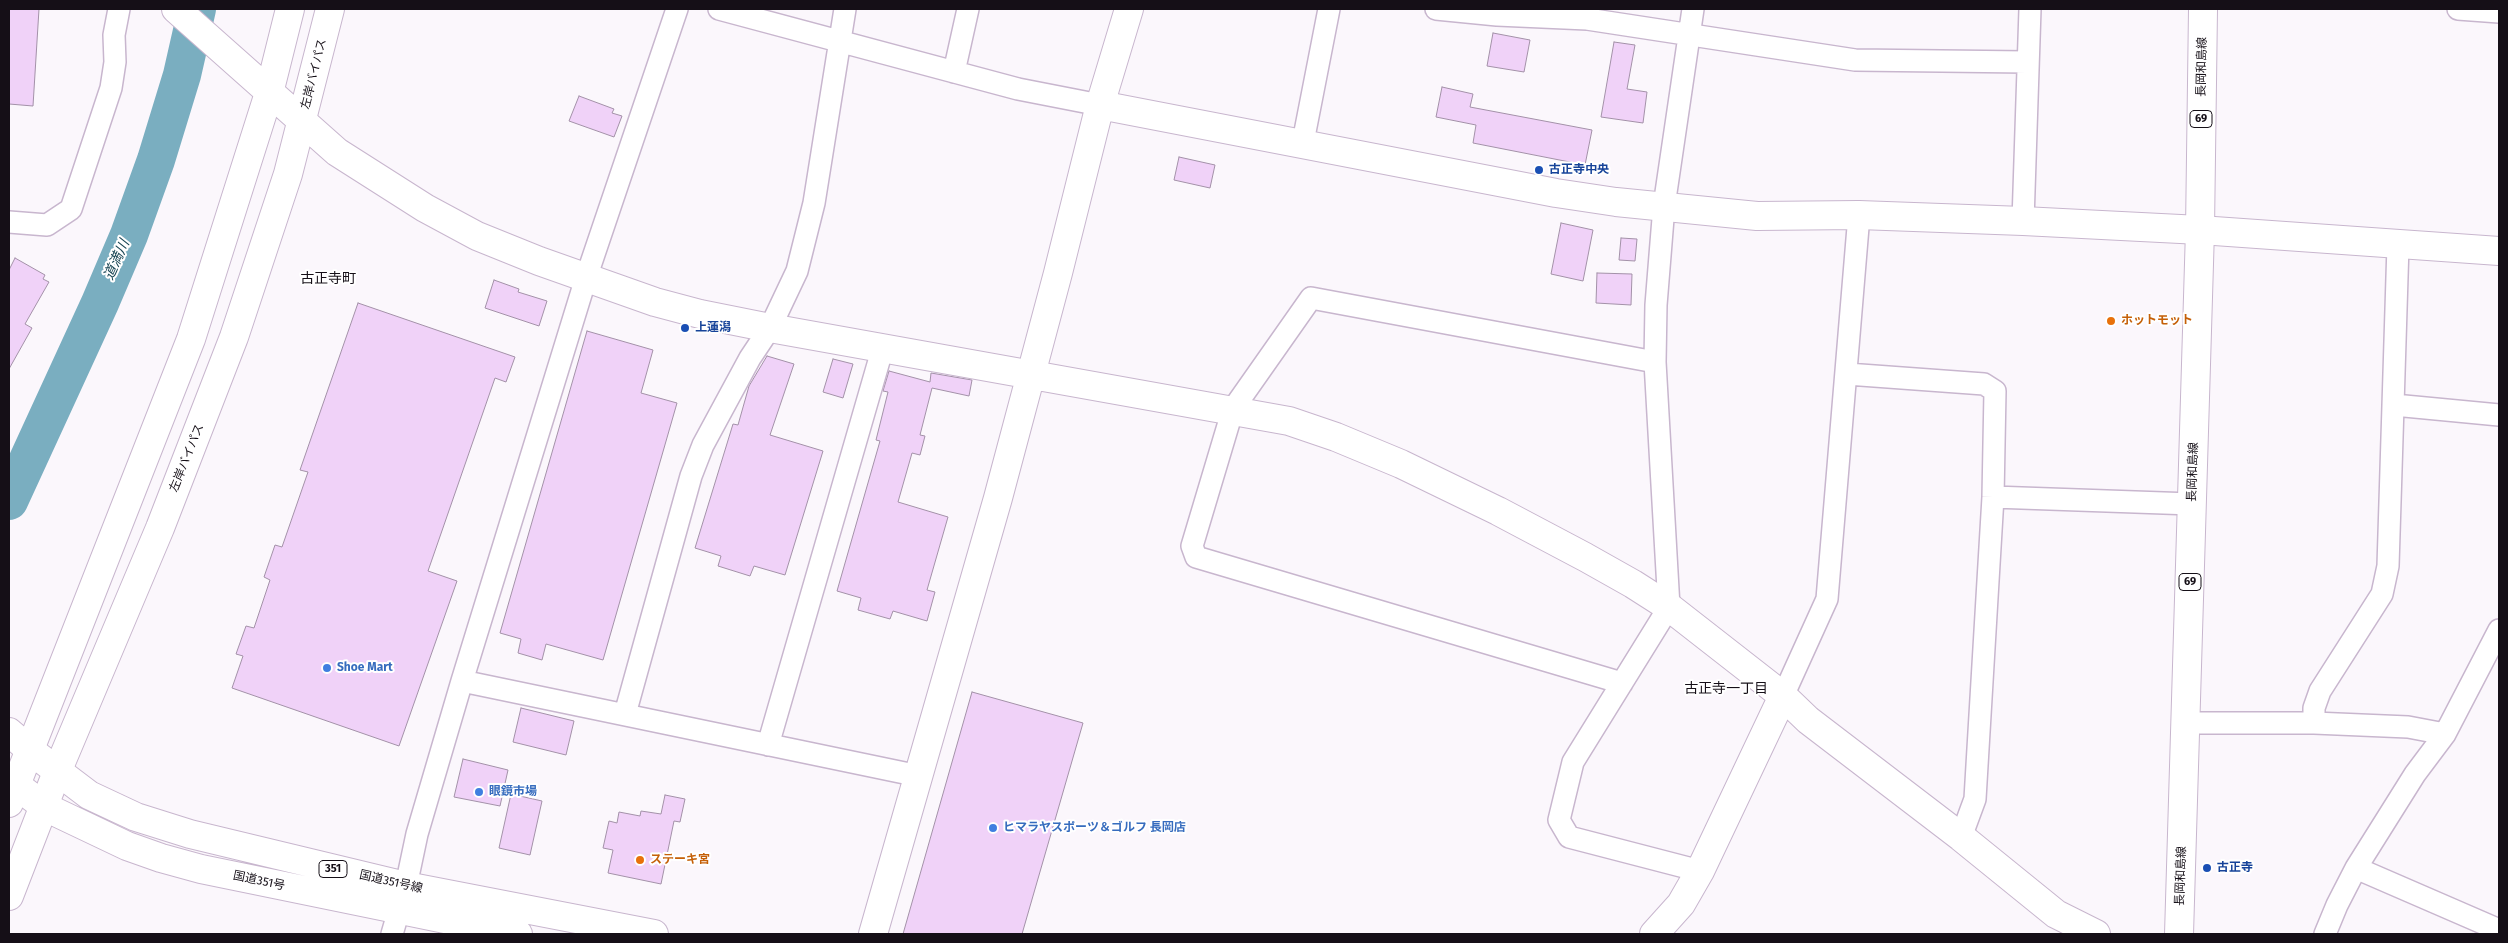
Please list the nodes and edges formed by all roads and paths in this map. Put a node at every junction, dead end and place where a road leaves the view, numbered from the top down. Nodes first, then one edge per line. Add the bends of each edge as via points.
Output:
1 (120, 9) edge
2 (176, 9) edge
3 (290, 9) edge
4 (330, 9) edge
5 (677, 9) edge
6 (719, 9) edge
7 (846, 9) edge
8 (968, 9) edge
9 (1129, 9) edge
10 (1330, 9) edge
11 (1436, 9) edge
12 (1693, 9) edge
13 (2030, 9) edge
14 (2202, 9) edge
15 (2458, 9) edge
16 (1497, 12) edge
17 (2499, 12) edge
18 (1690, 34) junction
19 (839, 43) junction
20 (2027, 62) junction
21 (954, 72) junction
22 (269, 92) junction
23 (1100, 105) junction
24 (302, 121) junction
25 (1303, 142) junction
26 (1664, 206) junction
27 (1859, 215) junction
28 (2023, 221) junction
29 (9, 222) edge
30 (2200, 230) junction
31 (2398, 245) junction
32 (2499, 251) edge
33 (586, 278) junction
34 (770, 328) junction
35 (883, 347) junction
36 (1655, 362) junction
37 (1031, 374) junction
38 (1847, 374) junction
39 (2394, 405) junction
40 (1233, 409) junction
41 (2499, 415) edge
42 (1993, 498) junction
43 (2192, 504) junction
44 (1669, 607) junction
45 (2499, 630) edge
46 (462, 681) junction
47 (1622, 684) junction
48 (1783, 696) junction
49 (625, 714) junction
50 (2186, 723) junction
51 (2314, 723) junction
52 (9, 732) edge
53 (2445, 734) junction
54 (768, 746) junction
55 (31, 751) junction
56 (57, 772) junction
57 (919, 776) junction
58 (11, 789) edge
59 (45, 807) junction
60 (1961, 836) junction
61 (2356, 868) junction
62 (1700, 871) junction
63 (9, 896) edge
64 (399, 910) edge
65 (2499, 930) edge
66 (518, 934) edge
67 (654, 934) edge
68 (873, 934) edge
69 (1654, 934) edge
70 (2096, 934) edge
71 (2179, 934) edge
72 (2325, 934) edge

1 - 29 street via 114,35 115,62 111,88 70,209 47,225
2 - 22 main road
3 - 22 main road
4 - 24 main road, 左岸バイパス
5 - 33 street
6 - 19 street
7 - 19 street
8 - 21 street
9 - 23 main road
10 - 25 street
11 - 16 street
12 - 18 street
13 - 20 street
14 - 30 main road, 長岡和島線 / 69
15 - 17 street
16 - 18 street via 1587,19
18 - 20 street via 1855,60
18 - 26 street
19 - 21 street
19 - 34 street via 814,203 796,271
20 - 28 street
21 - 23 street
22 - 24 main road
22 - 55 main road via 191,339
23 - 25 main road
23 - 37 main road
24 - 33 main road via 337,152 425,208 477,236
24 - 56 main road, 左岸バイパス via 288,174 231,346 160,528
25 - 26 main road via 1556,193
26 - 27 main road via 1757,216
26 - 36 street
27 - 28 main road
27 - 38 street
28 - 30 main road
30 - 31 main road
30 - 43 main road, 長岡和島線 / 69
31 - 32 main road
31 - 39 street
33 - 34 main road via 655,302
33 - 46 street
34 - 35 main road
34 - 49 street via 720,411 691,476
35 - 37 main road
35 - 54 street
36 - 40 street via 1311,298
36 - 44 street
37 - 40 main road
37 - 57 main road
38 - 42 street via 1984,384 1995,391
38 - 48 street via 1827,599
39 - 41 street
39 - 51 street via 2388,566 2382,594 2320,691 2314,708
40 - 44 main road via 1289,420 1401,464 1576,553
40 - 47 street via 1192,546 1196,557
42 - 43 street
42 - 60 street via 1975,800
43 - 50 main road, 長岡和島線 / 69
44 - 47 street
44 - 48 main road
45 - 53 street
46 - 49 street
46 - 64 street via 417,834
47 - 62 street via 1573,762 1559,820 1569,837
48 - 60 main road via 1808,720
48 - 62 main road
49 - 54 street
50 - 51 street
50 - 71 main road, 長岡和島線 / 69
51 - 53 street via 2408,727
52 - 55 main road, 国道351号線
53 - 61 street via 2415,774
54 - 57 street
55 - 56 main road, 国道351号線 / 351
55 - 58 main road
56 - 59 main road, 左岸バイパス
56 - 64 main road, 国道351号線 / 351 via 89,795 145,820
57 - 68 main road
58 - 59 main road, 国道351号 / 351
59 - 63 main road, 左岸バイパス
59 - 64 main road, 国道351号 / 351 via 127,846 201,870
60 - 70 main road via 2056,914
61 - 65 street
61 - 72 street
62 - 69 main road via 1681,904
64 - 66 main road, 国道351号 / 351
64 - 67 main road, 国道351号線 / 351

